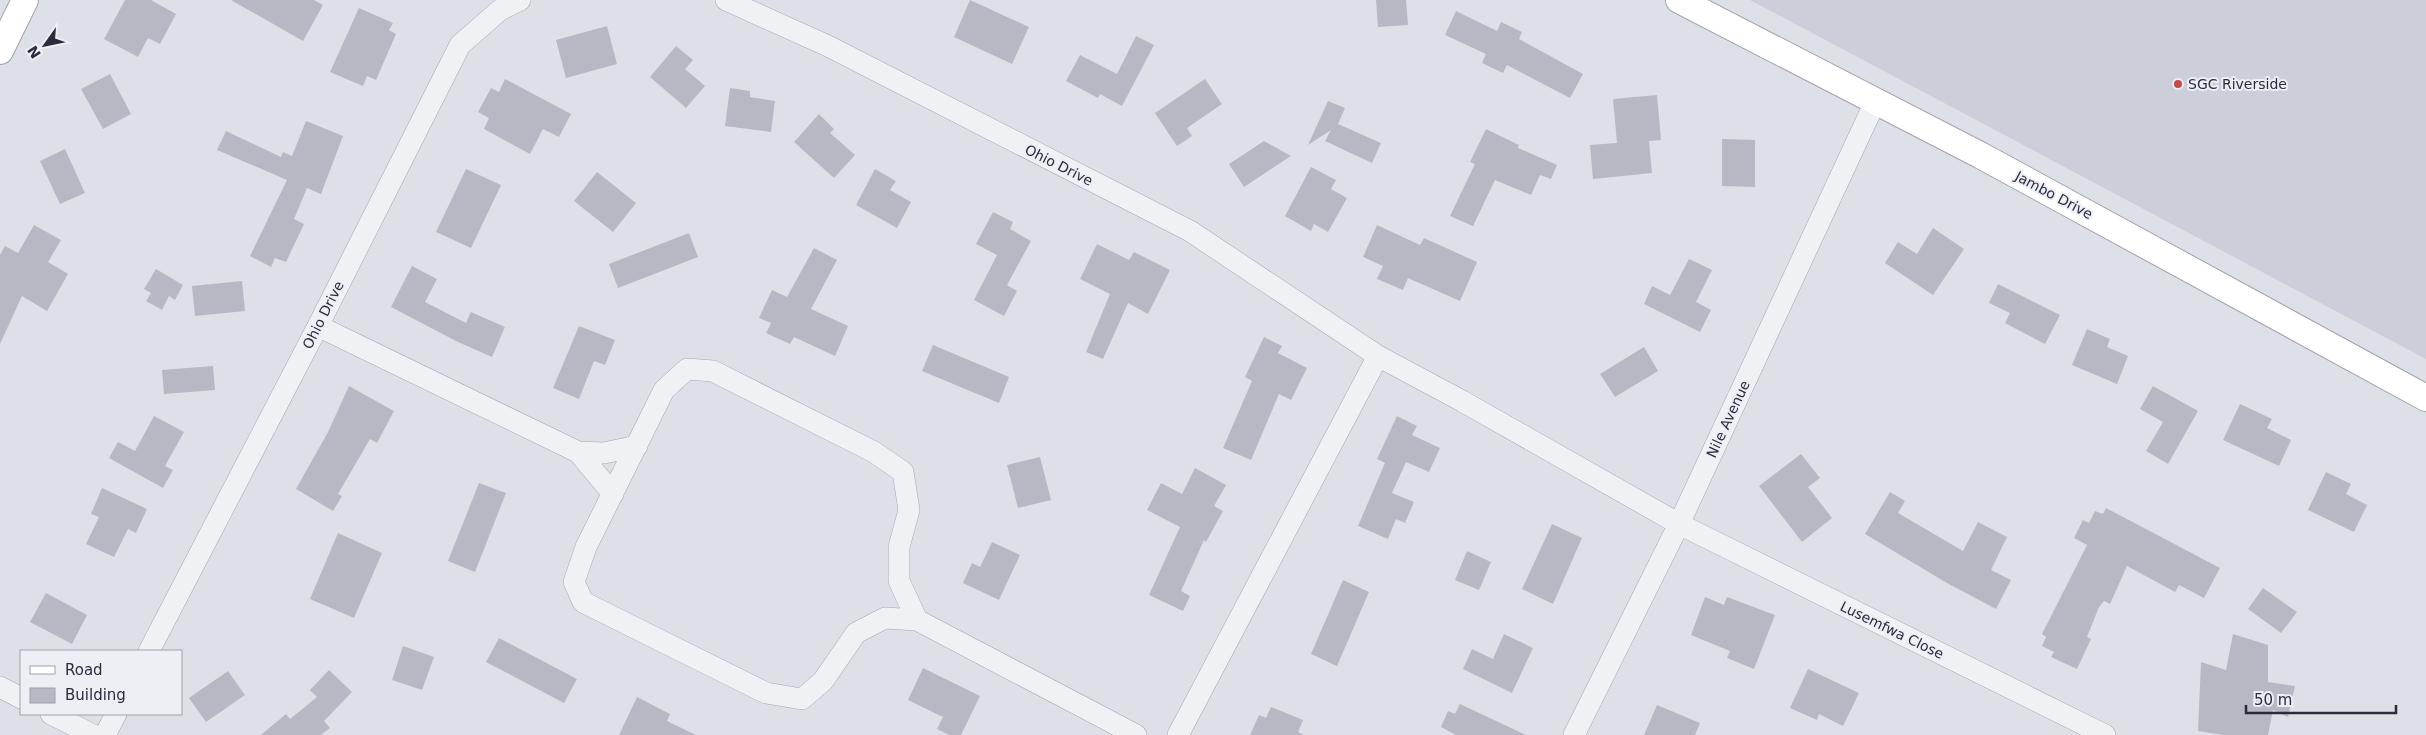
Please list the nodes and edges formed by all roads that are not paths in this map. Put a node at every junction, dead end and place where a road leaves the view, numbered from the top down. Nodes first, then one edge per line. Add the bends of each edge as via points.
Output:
1 (25, 0) edge
2 (520, 0) edge
3 (726, 0) edge
4 (1679, 0) edge
5 (0, 51) edge
6 (1876, 100) junction
7 (318, 326) junction
8 (1378, 356) junction
9 (2426, 398) edge
10 (637, 446) junction
11 (578, 452) junction
12 (613, 494) junction
13 (1679, 524) junction
14 (918, 620) junction
15 (149, 650) edge
16 (0, 688) edge
17 (20, 698) edge
18 (53, 715) edge
19 (115, 715) edge
20 (93, 735) edge
21 (105, 735) edge
22 (1136, 735) edge
23 (1178, 735) edge
24 (1574, 735) edge
25 (2105, 735) edge

1 - 5 main road
2 - 7 street, Ohio Drive via 500,10 460,45
3 - 8 street, Ohio Drive via 828,46 1190,232
4 - 6 main road, Jambo Drive
6 - 9 main road, Jambo Drive
6 - 13 street, Nile Avenue
7 - 11 street
7 - 15 street, Ohio Drive
8 - 13 street, Ohio Drive
8 - 23 street
10 - 11 street via 604,453
10 - 12 street
10 - 14 street via 664,390 686,369 713,371 874,452 903,472 909,510 899,547 899,582
11 - 12 street
12 - 14 street via 586,547 574,582 583,602 766,693 802,699 823,681 856,632 885,618
13 - 24 street, Nile Avenue
13 - 25 street, Lusemfwa Close
14 - 22 street
16 - 17 street
18 - 20 street
19 - 21 street

